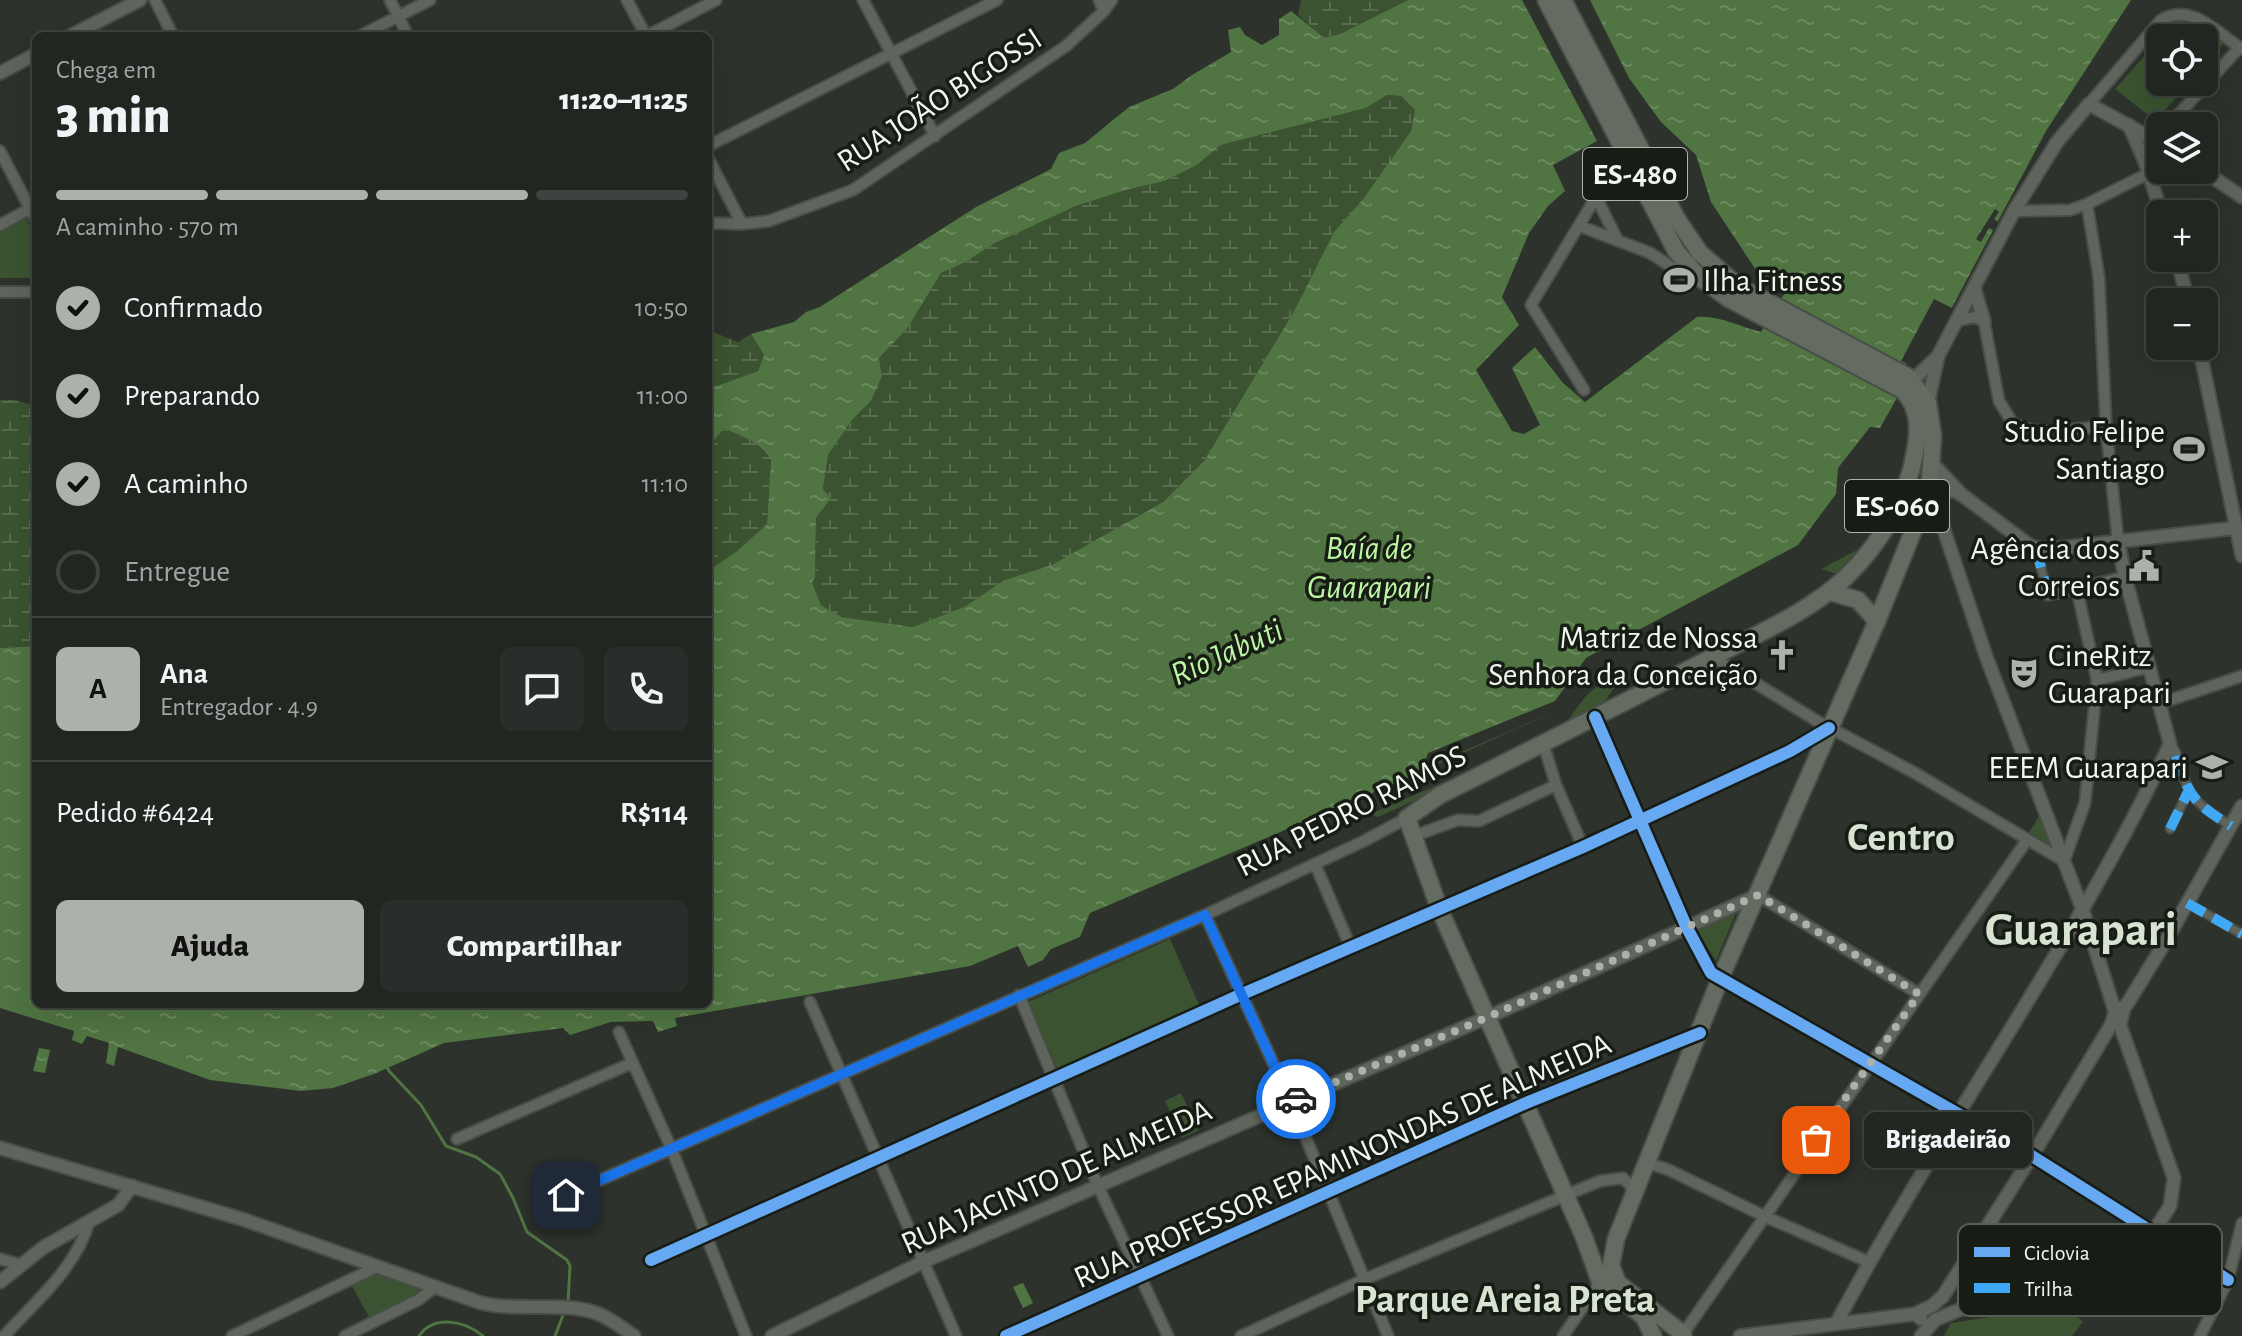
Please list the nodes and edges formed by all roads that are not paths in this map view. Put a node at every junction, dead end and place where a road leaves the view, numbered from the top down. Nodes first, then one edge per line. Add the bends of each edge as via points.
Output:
1 (140, 0) edge
2 (155, 0) edge
3 (390, 0) edge
4 (430, 0) edge
5 (627, 0) edge
6 (716, 0) edge
7 (863, 0) edge
8 (997, 0) edge
9 (1099, 0) edge
10 (1112, 0) edge
11 (1546, 0) edge
12 (1563, 0) edge
13 (1100, 14) junction
14 (398, 16) junction
15 (78, 32) edge
16 (171, 32) edge
17 (368, 32) edge
18 (406, 32) edge
19 (644, 32) edge
20 (654, 32) edge
21 (2241, 48) edge
22 (891, 53) junction
23 (32, 56) edge
24 (0, 73) edge
25 (2089, 104) junction
26 (2181, 112) edge
27 (2129, 125) junction
28 (2146, 133) edge
29 (935, 136) junction
30 (712, 144) edge
31 (1621, 145) junction
32 (0, 151) edge
33 (712, 166) edge
34 (2146, 168) joint
35 (2218, 179) edge
36 (2240, 192) edge
37 (1596, 197) junction
38 (2087, 204) junction
39 (32, 205) edge
40 (32, 208) edge
41 (2014, 211) junction
42 (712, 223) edge
43 (742, 224) junction
44 (0, 225) edge
45 (1580, 226) junction
46 (1618, 241) junction
47 (1699, 277) junction
48 (1974, 287) junction
49 (0, 292) edge
50 (32, 292) edge
51 (1765, 311) junction
52 (1958, 321) junction
53 (1984, 321) junction
54 (1938, 356) junction
55 (2202, 360) edge
56 (1907, 382) junction
57 (1584, 390) dead end
58 (1928, 403) junction
59 (2106, 426) junction
60 (1933, 464) junction
61 (1962, 495) junction
62 (1920, 514) junction
63 (1941, 521) junction
64 (2235, 528) junction
65 (2118, 541) junction
66 (2036, 548) junction
67 (2242, 556) edge
68 (2125, 577) junction
69 (2077, 590) junction
70 (1830, 592) junction
71 (2048, 595) joint
72 (1877, 621) junction
73 (1713, 657) junction
74 (2150, 667) junction
75 (2242, 676) edge
76 (2097, 680) junction
77 (2161, 703) junction
78 (1595, 717) junction
79 (1829, 728) junction
80 (1543, 743) junction
81 (2173, 750) junction
82 (1556, 785) junction
83 (2188, 792) junction
84 (2242, 806) edge
85 (1407, 818) junction
86 (1642, 820) junction
87 (2231, 826) junction
88 (2170, 829) dead end
89 (1422, 833) dead end
90 (2027, 840) junction
91 (1583, 847) junction
92 (2064, 861) junction
93 (1315, 864) junction
94 (1758, 895) junction
95 (2187, 903) junction
96 (1439, 908) junction
97 (2083, 911) junction
98 (1205, 915) junction
99 (1686, 926) junction
100 (2242, 934) edge
101 (1351, 948) junction
102 (1720, 979) junction
103 (1919, 994) junction
104 (1019, 995) junction
105 (1240, 995) junction
106 (810, 1002) dead end
107 (2119, 1006) junction
108 (1488, 1017) junction
109 (2116, 1025) junction
110 (619, 1032) dead end
111 (1700, 1033) junction
112 (632, 1063) junction
113 (1869, 1064) junction
114 (842, 1072) junction
115 (1055, 1079) junction
116 (1291, 1102) junction
117 (1526, 1103) junction
118 (1960, 1115) junction
119 (457, 1139) dead end
120 (0, 1148) edge
121 (672, 1150) junction
122 (2032, 1156) junction
123 (879, 1159) junction
124 (1648, 1163) junction
125 (132, 1186) junction
126 (1098, 1186) junction
127 (1329, 1189) junction
128 (566, 1195) dead end
129 (1635, 1195) junction
130 (1565, 1197) junction
131 (1764, 1216) junction
132 (89, 1222) junction
133 (2242, 1223) edge
134 (1989, 1224) edge
135 (2137, 1224) edge
136 (2160, 1224) edge
137 (706, 1236) junction
138 (1616, 1239) junction
139 (1588, 1246) junction
140 (0, 1259) edge
141 (651, 1260) dead end
142 (925, 1261) junction
143 (1869, 1262) junction
144 (22, 1265) junction
145 (377, 1267) junction
146 (1958, 1272) edge
147 (2222, 1276) edge
148 (1139, 1277) junction
149 (1365, 1279) junction
150 (2228, 1280) junction
151 (0, 1282) edge
152 (1600, 1282) junction
153 (434, 1288) junction
154 (2222, 1293) edge
155 (1943, 1296) junction
156 (1958, 1309) edge
157 (1958, 1310) edge
158 (1915, 1314) junction
159 (2212, 1316) edge
160 (1837, 1322) junction
161 (2209, 1322) junction
162 (1807, 1331) edge
163 (239, 1335) edge
164 (1684, 1335) edge
165 (1922, 1335) edge
166 (4, 1336) edge
167 (345, 1336) edge
168 (634, 1336) edge
169 (746, 1336) edge
170 (772, 1336) edge
171 (956, 1336) edge
172 (1006, 1336) edge
173 (1168, 1336) edge
174 (1241, 1336) edge
175 (1388, 1336) edge
176 (1563, 1336) edge
177 (1653, 1336) edge
178 (1740, 1336) edge
179 (2200, 1336) edge
180 (2213, 1336) edge

1 - 15 street
2 - 16 street
3 - 14 street
4 - 14 street
5 - 19 street
6 - 20 street
7 - 22 street
8 - 22 street
9 - 13 street
10 - 13 street, RUA JOÃO BIGOSSI
11 - 31 main road, ES-480
12 - 51 main road, ES-480 via 1677,219 1700,253
13 - 29 street, RUA JOÃO BIGOSSI via 1066,46
14 - 17 street
14 - 18 street
21 - 25 street via 2196,16 2181,13 2161,20
21 - 26 street
22 - 29 street
22 - 30 street
23 - 24 street
25 - 27 street
25 - 41 street via 2041,164
27 - 28 street
27 - 34 street
29 - 43 street, RUA JOÃO BIGOSSI via 853,190 769,221
31 - 37 street
31 - 47 main road, ES-480 via 1676,251
32 - 39 street
33 - 43 street
34 - 38 street
35 - 36 street
37 - 45 street
37 - 46 street
38 - 41 street via 2070,210
38 - 59 street via 2099,278
40 - 44 street
41 - 48 street
42 - 43 street, RUA JOÃO BIGOSSI
45 - 46 street
45 - 57 street via 1531,305
46 - 47 street
47 - 51 main road, ES-480
48 - 52 street
48 - 53 street
49 - 50 street
51 - 56 main road, ES-480
52 - 53 street
52 - 54 street
53 - 59 street via 1999,401 2012,422 2047,432
54 - 56 street
54 - 58 street
55 - 64 street
56 - 58 main road
56 - 70 main road, RUA PEDRO RAMOS / ES-060 via 1918,434 1909,479 1882,532
58 - 60 main road, ES-060
59 - 65 street
60 - 61 street
60 - 62 main road, ES-060
61 - 63 street via 1953,490 1941,493
61 - 66 street
62 - 63 street
62 - 72 main road, ES-060
63 - 92 street
64 - 65 street
64 - 67 street
65 - 66 street
65 - 68 street
66 - 71 street
68 - 69 street
68 - 74 street
69 - 71 street
69 - 76 street
70 - 72 main road via 1858,600
70 - 73 main road, RUA PEDRO RAMOS / ES-060
72 - 79 main road, ES-060
73 - 78 main road, RUA PEDRO RAMOS / ES-060
73 - 79 street
74 - 76 street
74 - 77 street
75 - 77 street
76 - 92 street via 2085,803
77 - 81 street
78 - 80 main road, RUA PEDRO RAMOS / ES-060
78 - 86 street
79 - 86 street
79 - 90 street
79 - 94 main road, ES-060
80 - 82 street
80 - 85 main road, RUA PEDRO RAMOS / ES-060 via 1440,795
81 - 83 street
81 - 97 street
82 - 89 street via 1479,821 1458,820
82 - 91 street
83 - 87 street
83 - 88 street
84 - 87 street
85 - 93 street, RUA PEDRO RAMOS
85 - 96 main road
86 - 91 street
86 - 99 street
87 - 95 street
90 - 92 street
90 - 103 street
91 - 96 street
92 - 97 street
93 - 98 street, RUA PEDRO RAMOS
93 - 101 street
94 - 99 street, RUA JACINTO DE ALMEIDA
94 - 102 main road, ES-060
94 - 103 street
95 - 100 street
95 - 107 street
96 - 101 street
96 - 108 main road
97 - 107 street
97 - 118 street
98 - 104 street, RUA PEDRO RAMOS
98 - 105 street
99 - 102 street via 1711,973
99 - 108 street, RUA JACINTO DE ALMEIDA
101 - 105 street
102 - 111 main road, ES-060
102 - 113 street
103 - 113 street
104 - 114 street, RUA PEDRO RAMOS
104 - 115 street
105 - 115 street
105 - 116 street
106 - 114 street
107 - 109 street
108 - 116 street, RUA JACINTO DE ALMEIDA
108 - 117 main road
109 - 122 street
109 - 136 street via 2174,1178 2170,1206
110 - 112 street
111 - 117 street, RUA PROFESSOR EPAMINONDAS DE ALMEIDA
111 - 124 main road, ES-060
112 - 119 street
112 - 121 street
113 - 118 street
113 - 131 street
114 - 121 street, RUA PEDRO RAMOS
114 - 123 street
115 - 123 street
115 - 126 street
116 - 126 street, RUA JACINTO DE ALMEIDA
116 - 127 street
117 - 127 street, RUA PROFESSOR EPAMINONDAS DE ALMEIDA
117 - 130 main road
118 - 122 street
118 - 143 street
120 - 125 street
121 - 128 street, RUA PEDRO RAMOS
121 - 137 street
122 - 134 street
122 - 135 street
123 - 137 street
123 - 142 street
124 - 129 main road, ES-060
124 - 131 street
125 - 132 street via 118,1205
125 - 145 street
126 - 142 street, RUA JACINTO DE ALMEIDA
126 - 148 street
127 - 148 street, RUA PROFESSOR EPAMINONDAS DE ALMEIDA
127 - 149 street
129 - 130 street via 1628,1181 1616,1178
129 - 138 main road, ES-060
130 - 139 main road
130 - 149 street
131 - 143 street
131 - 164 street
132 - 144 street
132 - 166 street via 84,1241 66,1267
133 - 150 street
137 - 141 street
137 - 169 street
138 - 139 main road via 1601,1247
138 - 164 main road, ES-060 via 1611,1266 1618,1283
139 - 152 main road
140 - 144 street
142 - 170 street, RUA JACINTO DE ALMEIDA
142 - 171 street
143 - 160 street
144 - 151 street
145 - 153 street
145 - 163 street
146 - 155 street
147 - 150 street
148 - 172 street, RUA PROFESSOR EPAMINONDAS DE ALMEIDA
148 - 173 street
149 - 174 street
149 - 175 street
150 - 154 street
152 - 176 street
152 - 177 main road via 1644,1317
153 - 167 street
153 - 168 street via 503,1308 597,1313
155 - 156 street via 1948,1308
155 - 158 street
157 - 165 street via 1935,1320
158 - 160 street
158 - 165 street via 1924,1324
159 - 161 street
160 - 162 street
161 - 179 street
161 - 180 street
162 - 178 street

